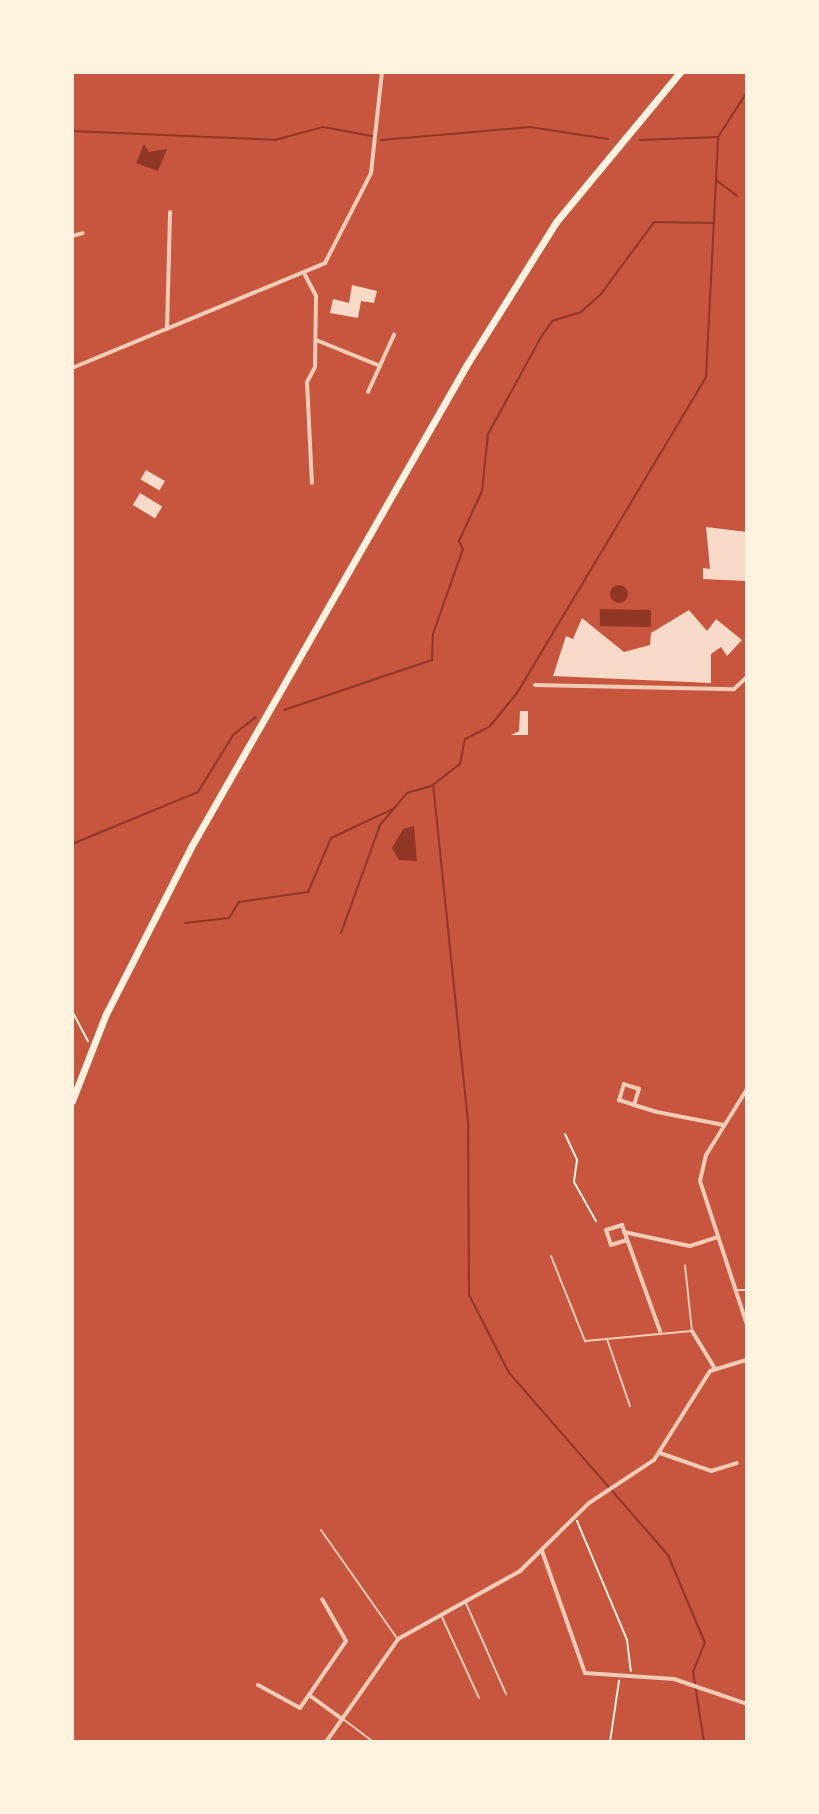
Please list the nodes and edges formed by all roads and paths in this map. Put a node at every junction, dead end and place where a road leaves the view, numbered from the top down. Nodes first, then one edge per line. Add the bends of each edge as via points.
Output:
1 (382, 72) edge
2 (680, 72) edge
3 (170, 212) dead end
4 (83, 233) dead end
5 (72, 236) edge
6 (305, 275) junction
7 (167, 329) junction
8 (394, 335) dead end
9 (316, 340) junction
10 (380, 366) junction
11 (72, 368) edge
12 (368, 392) dead end
13 (312, 483) dead end
14 (747, 677) edge
15 (535, 685) dead end
16 (72, 1011) edge
17 (94, 1043) junction
18 (747, 1089) edge
19 (72, 1101) edge
20 (634, 1105) junction
21 (724, 1125) junction
22 (565, 1134) dead end
23 (596, 1221) dead end
24 (624, 1232) junction
25 (717, 1237) junction
26 (627, 1240) junction
27 (551, 1256) dead end
28 (685, 1265) dead end
29 (735, 1290) junction
30 (747, 1290) edge
31 (747, 1325) edge
32 (660, 1331) junction
33 (692, 1331) junction
34 (607, 1338) junction
35 (747, 1360) edge
36 (714, 1367) junction
37 (630, 1406) dead end
38 (660, 1453) junction
39 (737, 1463) dead end
40 (574, 1517) junction
41 (321, 1530) dead end
42 (542, 1551) junction
43 (322, 1599) dead end
44 (465, 1600) junction
45 (440, 1613) junction
46 (398, 1639) junction
47 (621, 1672) junction
48 (631, 1672) junction
49 (258, 1685) dead end
50 (506, 1694) dead end
51 (309, 1695) junction
52 (479, 1698) dead end
53 (747, 1704) edge
54 (342, 1719) junction
55 (326, 1742) edge
56 (374, 1742) edge
57 (610, 1742) edge

1 - 6 street via 378,142 363,196 336,251
2 - 17 main road via 594,171 515,284 191,847
3 - 7 street
4 - 5 street
6 - 7 street
6 - 9 street via 315,289
7 - 11 street
8 - 10 street
9 - 10 street
9 - 13 street via 307,382
10 - 12 street
14 - 15 street via 734,689
16 - 17 path via 80,1035
17 - 19 main road
18 - 21 street
20 - 20 street via 619,1100 624,1084 639,1089
20 - 21 street
21 - 25 street via 700,1178
22 - 23 path via 577,1160 574,1183
24 - 25 street via 691,1246
24 - 26 street
24 - 26 street via 622,1225 606,1230 611,1245
25 - 29 street
26 - 32 street
27 - 34 lane via 585,1341
28 - 33 lane
29 - 30 lane
29 - 31 street
32 - 33 lane
32 - 34 lane
33 - 36 street
34 - 37 lane
35 - 36 street
36 - 38 street
38 - 39 street via 711,1471
38 - 40 street
40 - 42 street
40 - 48 path via 600,1564
41 - 46 lane
42 - 44 street
42 - 47 street via 585,1673
43 - 51 street via 346,1641
44 - 45 street
44 - 50 lane
45 - 46 street
45 - 52 lane
46 - 54 street
47 - 48 street
47 - 57 path
48 - 53 street via 699,1685
49 - 51 street via 300,1708
51 - 54 street
54 - 55 street
54 - 56 lane

